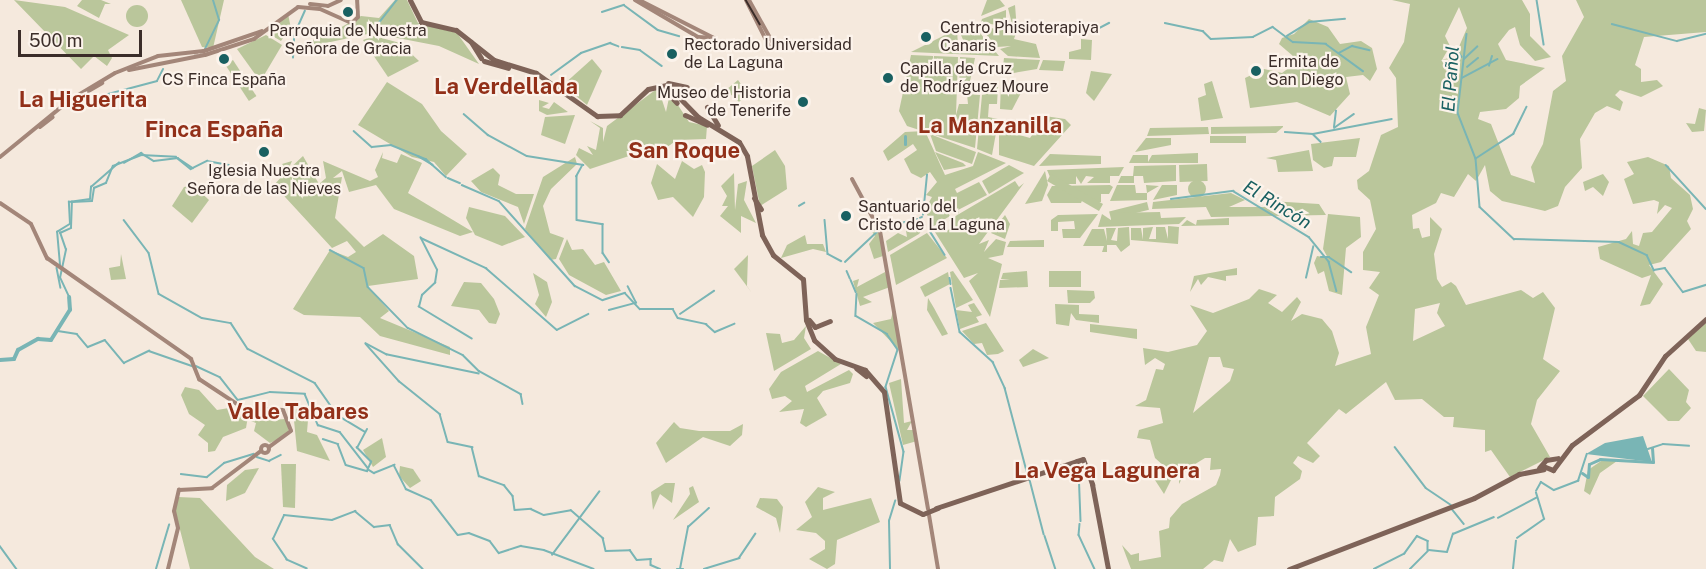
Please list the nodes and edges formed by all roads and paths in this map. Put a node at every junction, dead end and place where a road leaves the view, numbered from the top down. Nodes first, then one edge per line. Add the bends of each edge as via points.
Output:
1 (341, 0) edge
2 (357, 0) edge
3 (411, 0) edge
4 (637, 0) edge
5 (748, 0) edge
6 (324, 8) junction
7 (262, 32) junction
8 (710, 37) dead end
9 (468, 39) junction
10 (772, 45) dead end
11 (205, 53) junction
12 (196, 54) junction
13 (129, 68) junction
14 (523, 68) junction
15 (657, 85) junction
16 (687, 87) dead end
17 (641, 95) junction
18 (677, 103) dead end
19 (707, 107) dead end
20 (685, 115) dead end
21 (718, 127) junction
22 (724, 130) junction
23 (0, 158) edge
24 (852, 179) dead end
25 (750, 186) junction
26 (0, 203) edge
27 (761, 209) dead end
28 (806, 296) junction
29 (1706, 319) edge
30 (830, 321) dead end
31 (849, 364) junction
32 (866, 376) dead end
33 (1553, 461) junction
34 (1542, 467) junction
35 (931, 511) junction
36 (168, 569) edge
37 (938, 569) edge
38 (1108, 569) edge
39 (1289, 569) edge

1 - 6 main road
2 - 6 main road via 358,17 352,23
3 - 9 main road via 424,23 447,26
4 - 8 main road
5 - 10 main road
6 - 7 main road via 291,9
7 - 11 main road
7 - 11 main road
7 - 11 main road
9 - 14 main road via 494,60
9 - 14 main road via 482,59
11 - 12 main road
12 - 13 main road
12 - 13 main road
13 - 23 main road via 94,87
14 - 17 main road via 601,118 620,115
15 - 16 main road
15 - 17 main road
15 - 21 main road via 676,90 695,115
17 - 18 main road via 663,87
19 - 22 main road via 708,116
20 - 21 main road via 692,122
21 - 22 main road
22 - 25 main road via 746,152
24 - 35 main road via 880,228
25 - 27 main road
25 - 28 main road via 749,200 767,248 799,272
26 - 36 main road via 31,224 44,254 68,268 150,334 191,359 199,379 243,408 266,413 279,408 291,421 289,434 212,488 179,490 174,508 178,531
28 - 30 main road via 811,325
28 - 31 main road via 814,340
29 - 33 main road via 1665,356 1639,395
31 - 32 main road
31 - 35 main road via 870,374 884,392 896,453 897,499 920,514
33 - 34 main road
33 - 34 main road via 1552,471
34 - 39 main road
35 - 37 main road
35 - 38 main road via 1078,463 1087,472

